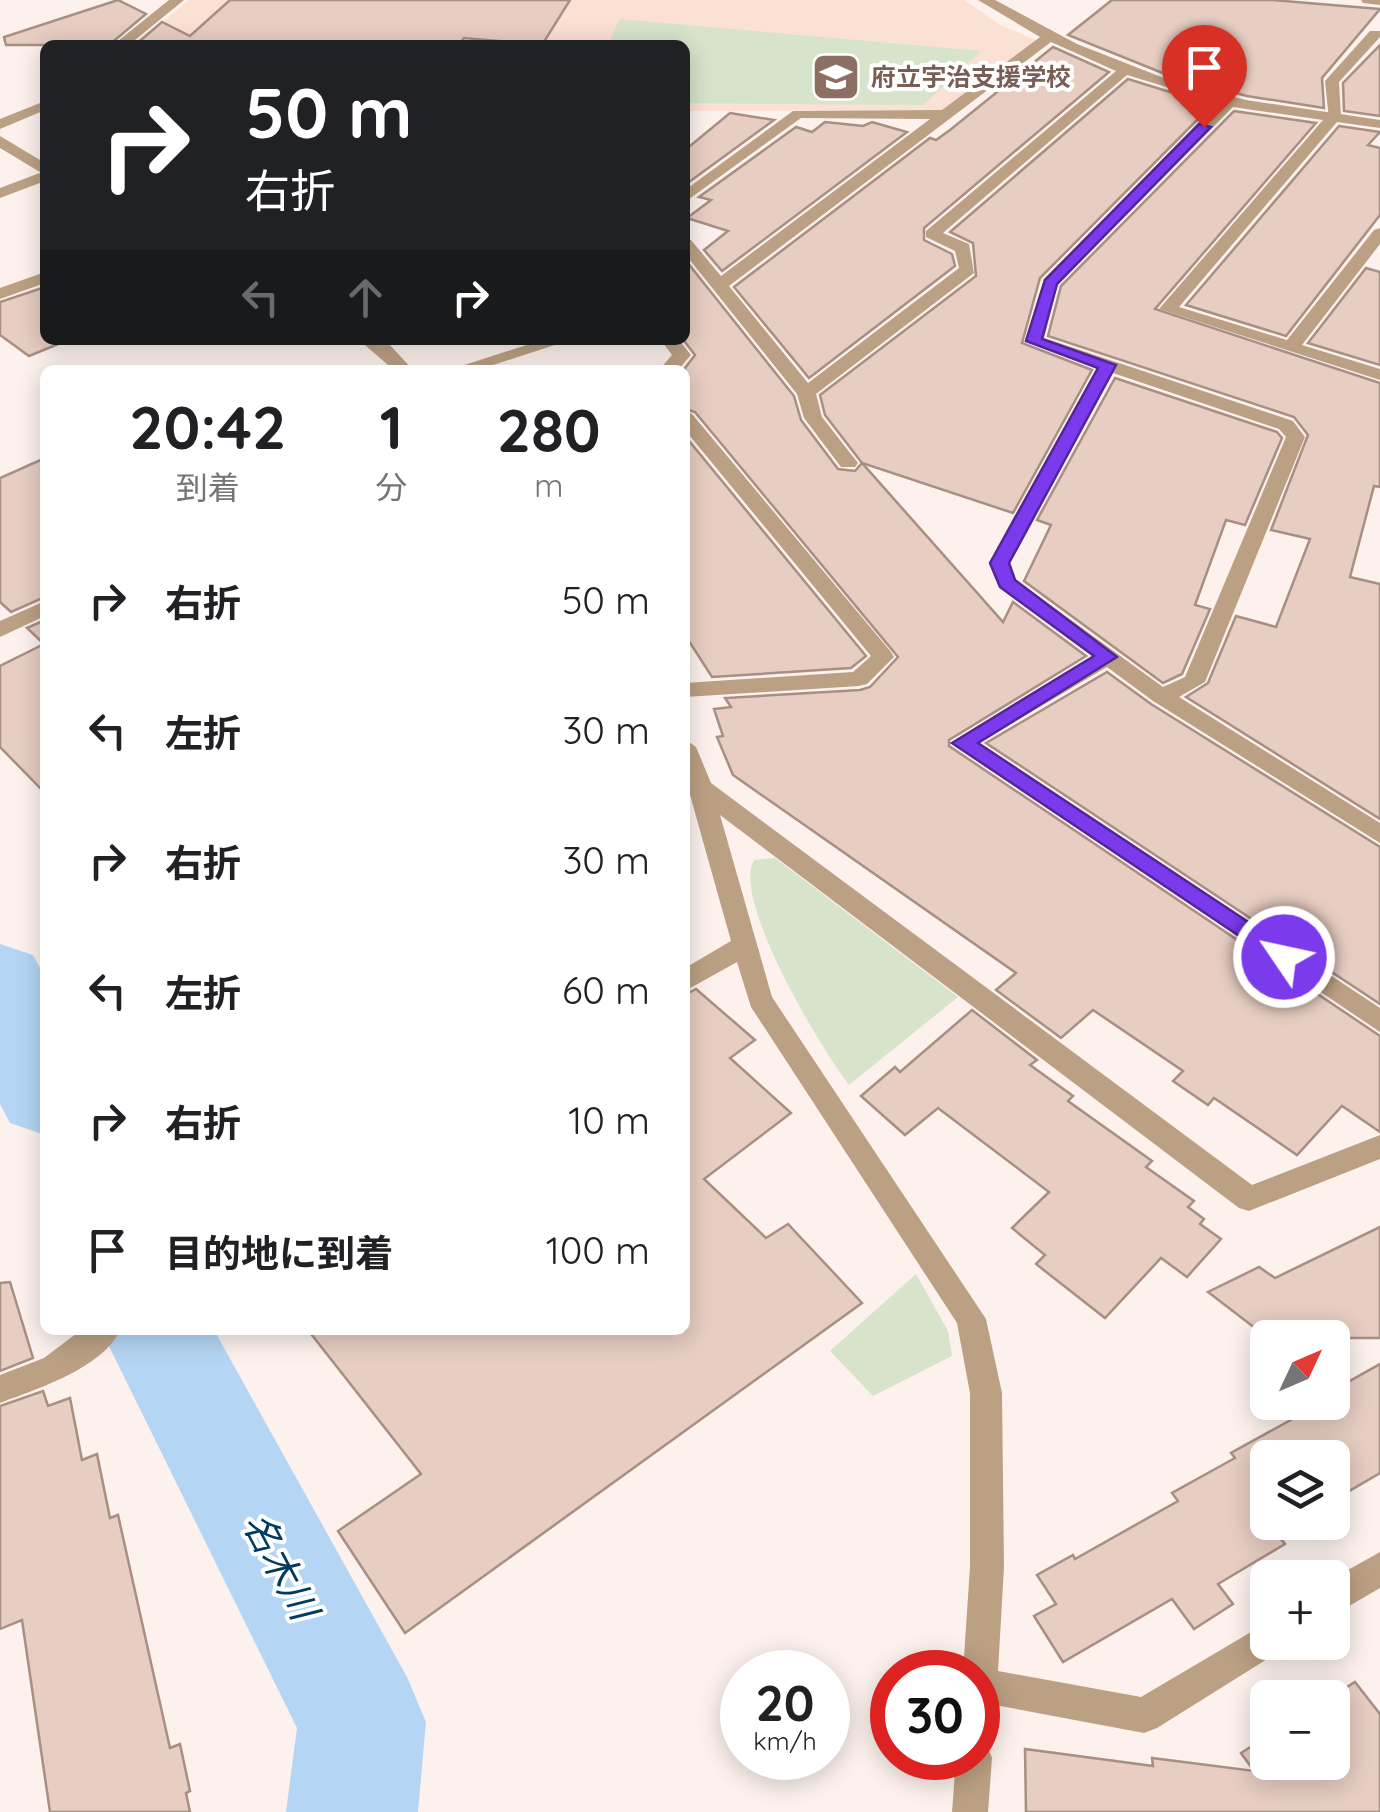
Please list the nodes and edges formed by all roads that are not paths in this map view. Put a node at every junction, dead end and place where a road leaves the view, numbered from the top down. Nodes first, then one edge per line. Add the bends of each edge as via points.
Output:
1 (176, 0) edge
2 (985, 0) edge
3 (1368, 0) edge
4 (1380, 1) edge
5 (1375, 34) dead end
6 (1051, 35) junction
7 (126, 40) edge
8 (1125, 70) junction
9 (1230, 101) junction
10 (40, 107) edge
11 (949, 115) junction
12 (1334, 116) junction
13 (1380, 124) edge
14 (0, 125) edge
15 (0, 141) edge
16 (40, 169) edge
17 (40, 175) edge
18 (0, 193) edge
19 (690, 193) edge
20 (1380, 233) edge
21 (690, 249) edge
22 (40, 279) edge
23 (722, 284) junction
24 (0, 294) edge
25 (377, 345) edge
26 (544, 345) edge
27 (674, 345) edge
28 (1290, 348) junction
29 (399, 365) edge
30 (475, 365) edge
31 (672, 365) edge
32 (1108, 365) junction
33 (1380, 375) edge
34 (806, 393) junction
35 (690, 424) edge
36 (848, 462) dead end
37 (40, 610) edge
38 (0, 630) edge
39 (1108, 657) junction
40 (690, 690) edge
41 (1161, 696) junction
42 (690, 760) edge
43 (701, 788) junction
44 (1380, 834) edge
45 (745, 946) junction
46 (690, 977) edge
47 (1380, 1022) edge
48 (1380, 1147) edge
49 (98, 1335) edge
50 (0, 1390) edge
51 (1380, 1570) edge
52 (1350, 1588) edge
53 (1250, 1649) edge
54 (981, 1650) edge
55 (1000, 1698) edge
56 (972, 1780) edge
57 (970, 1812) edge

1 - 7 street
2 - 6 street
3 - 4 street
5 - 12 street via 1332,81
6 - 8 street
6 - 11 street
8 - 9 street
8 - 34 street via 932,234 962,248 968,269
9 - 12 street
9 - 32 street via 1050,283 1034,341
10 - 14 street
11 - 19 street via 798,114
11 - 23 street
12 - 13 street
12 - 28 street via 1168,309
15 - 16 street
17 - 18 street
20 - 28 street
21 - 23 street
22 - 24 street
23 - 34 street
25 - 29 street
26 - 30 street
27 - 31 street via 682,354
28 - 33 street
32 - 39 street via 1000,563 1006,583
32 - 41 street via 1286,425 1296,437 1194,682
34 - 36 street via 813,418
35 - 40 street via 882,657 859,679
37 - 38 street
39 - 41 street
39 - 47 street via 962,743
41 - 44 street
42 - 43 street
43 - 45 street
43 - 48 street via 1249,1199
45 - 46 street
45 - 54 street via 760,1000 970,1318 986,1393
49 - 50 street via 55,1368
51 - 52 street
53 - 55 street via 1144,1714
56 - 57 street

